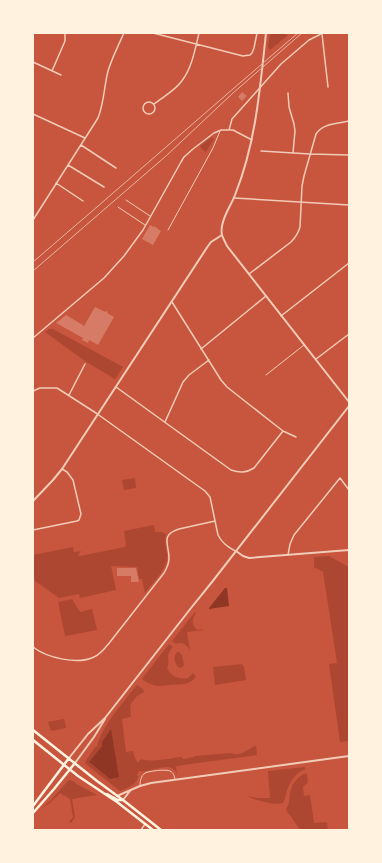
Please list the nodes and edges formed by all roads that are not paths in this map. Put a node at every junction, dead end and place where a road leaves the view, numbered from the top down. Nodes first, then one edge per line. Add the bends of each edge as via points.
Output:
1 (65, 33) edge
2 (124, 33) edge
3 (153, 33) edge
4 (199, 33) edge
5 (257, 33) edge
6 (266, 33) edge
7 (322, 33) edge
8 (196, 44) junction
9 (33, 62) edge
10 (52, 71) junction
11 (61, 75) dead end
12 (328, 88) dead end
13 (288, 93) dead end
14 (154, 104) junction
15 (33, 114) edge
16 (349, 121) edge
17 (221, 130) junction
18 (229, 130) junction
19 (85, 138) junction
20 (252, 140) junction
21 (81, 145) junction
22 (261, 151) dead end
23 (293, 153) junction
24 (310, 154) junction
25 (349, 155) edge
26 (68, 165) junction
27 (116, 168) dead end
28 (56, 184) junction
29 (104, 186) dead end
30 (234, 198) junction
31 (126, 200) dead end
32 (83, 201) dead end
33 (301, 202) junction
34 (349, 205) edge
35 (118, 207) dead end
36 (150, 216) junction
37 (33, 220) edge
38 (145, 226) junction
39 (168, 230) dead end
40 (222, 235) junction
41 (349, 263) edge
42 (249, 274) junction
43 (266, 296) junction
44 (172, 302) junction
45 (281, 316) junction
46 (349, 334) edge
47 (33, 338) edge
48 (304, 345) junction
49 (201, 349) junction
50 (316, 359) junction
51 (208, 360) junction
52 (85, 364) dead end
53 (266, 375) dead end
54 (116, 387) junction
55 (33, 391) edge
56 (68, 395) junction
57 (349, 402) edge
58 (349, 406) edge
59 (98, 414) junction
60 (165, 422) junction
61 (283, 430) junction
62 (296, 437) dead end
63 (62, 469) junction
64 (349, 490) edge
65 (33, 501) edge
66 (215, 521) junction
67 (33, 530) edge
68 (349, 550) edge
69 (236, 551) junction
70 (288, 555) junction
71 (33, 647) edge
72 (105, 718) junction
73 (33, 730) edge
74 (33, 740) edge
75 (349, 756) edge
76 (69, 758) junction
77 (75, 763) junction
78 (64, 765) junction
79 (70, 769) junction
80 (175, 780) junction
81 (140, 786) junction
82 (96, 789) junction
83 (131, 790) junction
84 (118, 796) junction
85 (123, 800) junction
86 (33, 806) edge
87 (33, 813) edge
88 (149, 820) junction
89 (146, 824) junction
90 (141, 830) edge
91 (153, 830) edge
92 (161, 830) edge

1 - 10 street via 65,41
2 - 19 street via 109,68 102,108
3 - 8 street
4 - 8 street
5 - 8 street via 253,51 247,56
6 - 20 street
7 - 12 street
7 - 18 street via 302,45 281,64 232,120
8 - 14 street via 190,66 180,83
9 - 10 street
10 - 11 street
13 - 23 street via 295,131
14 - 14 street via 154,112 144,112 145,103 149,101
15 - 19 street
16 - 24 street via 322,128 316,134
17 - 18 street
17 - 36 street via 184,157
17 - 39 lane
18 - 20 street
19 - 21 street
20 - 30 street
21 - 26 street
21 - 27 street
22 - 23 street
23 - 24 street
24 - 25 street
24 - 33 street
26 - 28 street
26 - 29 street
28 - 32 street
28 - 37 street
30 - 33 street
30 - 40 street via 223,222
31 - 36 lane
33 - 34 street
33 - 42 street via 300,227 295,238
35 - 38 lane
36 - 38 street
38 - 47 street via 112,270
40 - 42 street via 227,246
40 - 44 street via 208,246
41 - 45 street
42 - 43 street
43 - 45 street
43 - 49 street
44 - 49 street
44 - 54 street
45 - 48 street
46 - 50 street
48 - 50 street
48 - 53 lane
49 - 51 street
50 - 57 street
51 - 60 street via 183,382
51 - 61 street via 227,387
52 - 56 street
54 - 59 street
54 - 60 street
55 - 56 street via 40,388 57,388
56 - 59 street
58 - 69 street
59 - 63 street
59 - 66 street via 205,491 210,497
60 - 61 street via 231,470 243,473 254,468
61 - 62 street
63 - 65 street
63 - 67 street via 73,480 79,520
64 - 70 street via 340,478 294,534
66 - 69 street via 220,540
66 - 71 street via 179,529 169,534 166,542 168,568 96,657 65,660 46,655
68 - 70 street
69 - 70 street via 249,558
69 - 72 street
72 - 76 street
72 - 77 street
73 - 76 main road
74 - 78 main road
75 - 80 street
76 - 77 main road
76 - 78 main road
77 - 79 main road
77 - 84 main road
78 - 79 main road
78 - 86 main road
79 - 82 main road
79 - 87 main road
80 - 81 street
80 - 81 lane via 170,770 149,772 142,777
81 - 83 street
82 - 85 main road
82 - 89 main road
83 - 84 street
83 - 85 street
84 - 85 main road
85 - 88 main road
88 - 89 street
88 - 92 main road
89 - 90 street
89 - 91 main road

